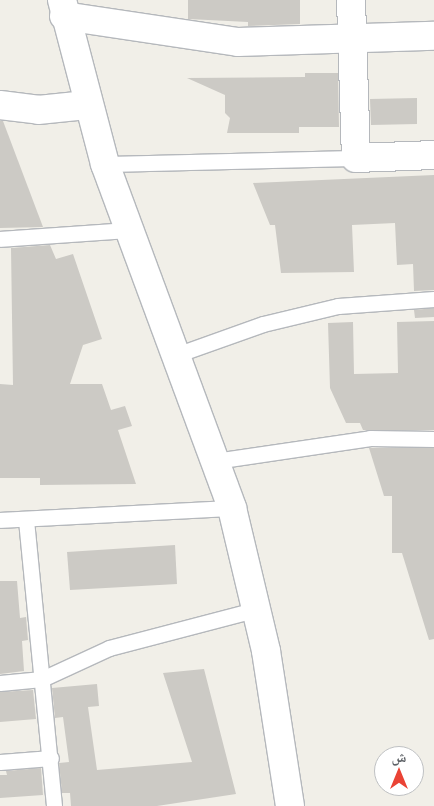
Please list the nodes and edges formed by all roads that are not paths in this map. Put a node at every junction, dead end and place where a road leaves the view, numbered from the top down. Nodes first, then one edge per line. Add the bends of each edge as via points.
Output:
1 (351, 0) edge
2 (63, 8) edge
3 (434, 36) edge
4 (351, 37) junction
5 (0, 105) edge
6 (87, 105) junction
7 (434, 155) edge
8 (356, 158) junction
9 (104, 164) junction
10 (128, 230) junction
11 (0, 239) edge
12 (434, 299) edge
13 (176, 355) junction
14 (434, 439) edge
15 (215, 460) junction
16 (232, 508) junction
17 (0, 520) edge
18 (26, 520) junction
19 (258, 609) junction
20 (42, 679) junction
21 (0, 683) edge
22 (51, 758) junction
23 (0, 762) edge
24 (54, 806) edge
25 (290, 806) edge

1 - 4 street
2 - 4 street via 238,42
2 - 6 street
3 - 4 street
4 - 8 street
5 - 6 street via 38,110
6 - 9 street
7 - 8 street
8 - 9 lane
9 - 10 street
10 - 11 lane
10 - 13 street
12 - 13 lane via 338,306 263,324
13 - 15 street
14 - 15 lane via 370,438
15 - 16 street
16 - 18 lane
16 - 19 street
17 - 18 lane
18 - 20 lane
19 - 20 lane via 109,648
19 - 25 street
20 - 21 lane
20 - 22 lane
22 - 23 lane
22 - 24 lane

